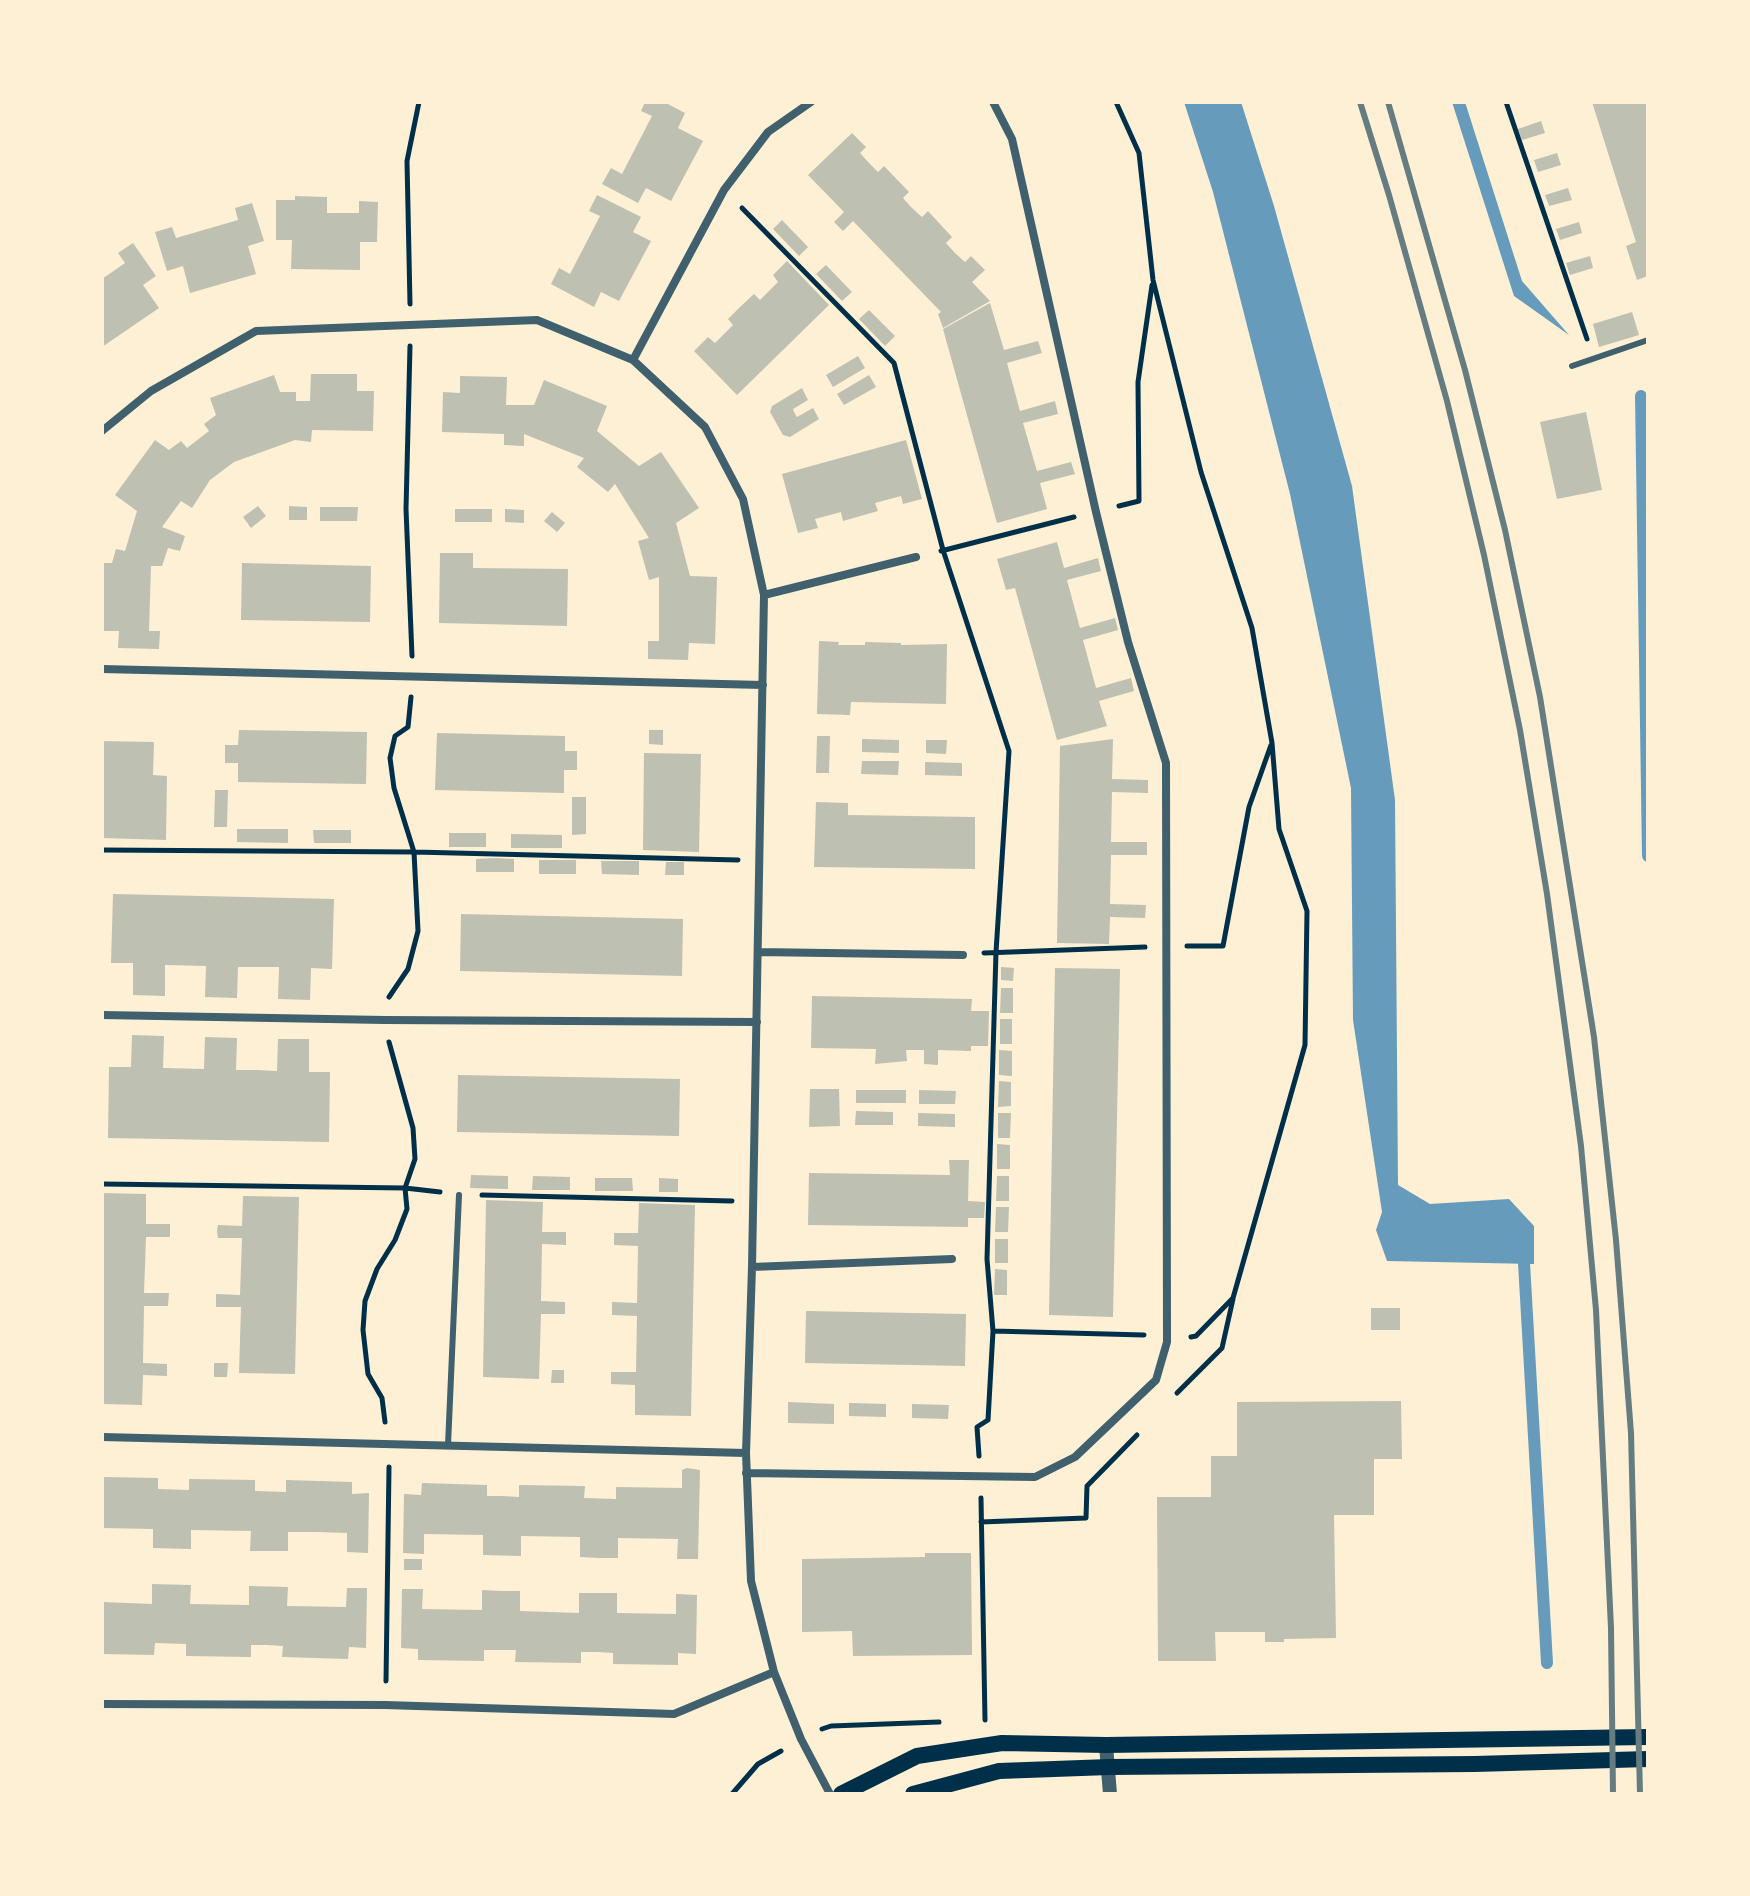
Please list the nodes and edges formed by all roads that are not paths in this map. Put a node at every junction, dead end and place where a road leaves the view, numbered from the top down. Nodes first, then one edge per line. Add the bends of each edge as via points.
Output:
1 (811, 102) edge
2 (993, 102) edge
3 (1648, 340) edge
4 (633, 360) junction
5 (1572, 366) dead end
6 (102, 431) edge
7 (916, 557) road end
8 (764, 595) junction
9 (102, 669) edge
10 (763, 685) junction
11 (758, 952) junction
12 (963, 955) road end
13 (102, 1015) edge
14 (757, 1022) junction
15 (459, 1195) road end
16 (952, 1259) dead end
17 (752, 1267) junction
18 (102, 1437) edge
19 (448, 1445) junction
20 (746, 1453) junction
21 (746, 1473) junction
22 (774, 1672) junction
23 (102, 1704) edge
24 (1648, 1737) edge
25 (1106, 1745) junction
26 (1648, 1759) edge
27 (1109, 1767) junction
28 (830, 1794) edge
29 (841, 1794) edge
30 (913, 1794) edge
31 (1110, 1794) edge

1 - 4 street via 768,132 724,190
2 - 21 street via 1012,139 1128,642 1166,763 1166,1339 1156,1380 1075,1457 1035,1477
3 - 5 lane
4 - 6 street via 537,320 256,331 151,391
4 - 8 street via 705,427 743,499
7 - 8 street
8 - 10 street
9 - 10 street
10 - 11 street
11 - 12 street
11 - 14 street
13 - 14 street
14 - 17 street
15 - 19 lane
16 - 17 street
17 - 20 street
18 - 19 street
19 - 20 street
20 - 21 street
21 - 22 street via 751,1581
22 - 23 street via 674,1714
22 - 28 street
24 - 25 main road
25 - 27 street
25 - 29 main road via 1002,1743 950,1749 917,1756
26 - 27 main road
27 - 30 main road via 999,1771
27 - 31 street

